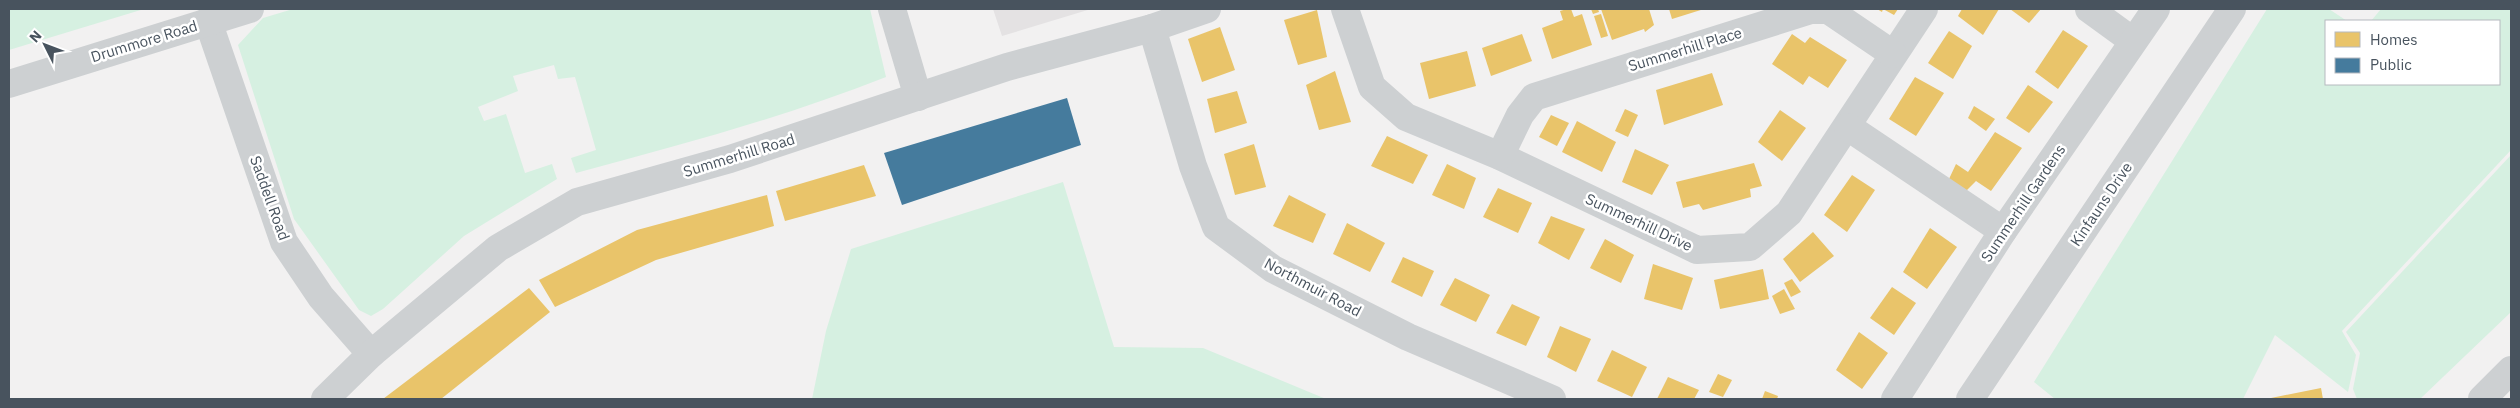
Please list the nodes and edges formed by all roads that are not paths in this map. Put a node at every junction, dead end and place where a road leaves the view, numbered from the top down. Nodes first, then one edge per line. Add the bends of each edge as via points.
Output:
1 (250, 9) edge
2 (892, 9) edge
3 (1207, 9) edge
4 (1345, 9) edge
5 (1924, 9) edge
6 (2089, 9) edge
7 (2156, 9) edge
8 (2232, 9) edge
9 (208, 21) junction
10 (1152, 28) junction
11 (2133, 41) junction
12 (1893, 54) junction
13 (9, 84) edge
14 (918, 97) junction
15 (1848, 127) junction
16 (1500, 156) junction
17 (2003, 231) junction
18 (371, 354) junction
19 (2511, 370) edge
20 (325, 399) edge
21 (1552, 399) edge
22 (1894, 399) edge
23 (1970, 399) edge
24 (2482, 399) edge

1 - 9 street, Drummore Road
2 - 14 street
3 - 10 street, Summerhill Road
4 - 16 street, Summerhill Drive via 1372,87 1406,117
5 - 12 street, Summerhill Drive
6 - 11 street
7 - 11 street, Summerhill Gardens
8 - 23 street, Kinfauns Drive
9 - 13 street, Drummore Road
9 - 18 street, Saddell Road via 284,242 321,297
10 - 14 street, Summerhill Road via 1007,67
10 - 21 street, Northmuir Road via 1193,166 1216,227 1273,269 1408,337
11 - 17 street, Summerhill Gardens
12 - 15 street, Summerhill Drive
12 - 16 street, Summerhill Place via 1828,10 1811,10 1534,97 1520,115
14 - 18 street, Summerhill Road via 730,159 577,202 498,248
15 - 16 street, Summerhill Drive via 1789,213 1750,247 1697,250
15 - 17 street
17 - 22 street, Summerhill Gardens
18 - 20 street, Summerhill Road
19 - 24 street

